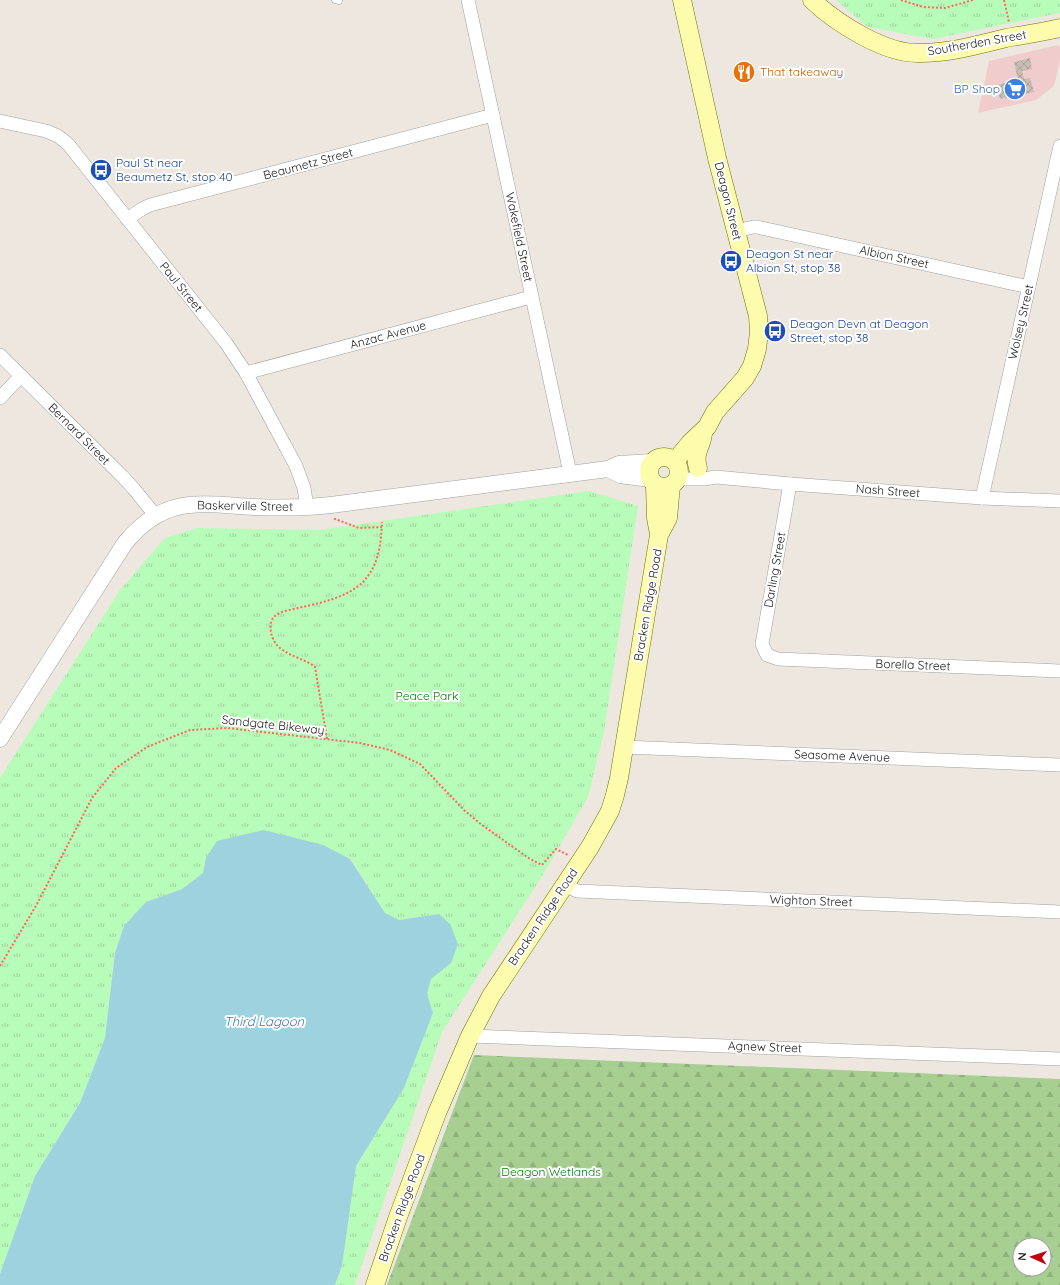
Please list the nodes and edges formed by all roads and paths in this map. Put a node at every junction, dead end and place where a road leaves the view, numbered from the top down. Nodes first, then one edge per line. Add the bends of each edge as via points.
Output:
1 (468, 0) edge
2 (682, 0) edge
3 (812, 0) edge
4 (901, 0) edge
5 (973, 0) edge
6 (1004, 0) edge
7 (1060, 28) edge
8 (1012, 38) junction
9 (492, 115) junction
10 (0, 121) edge
11 (1060, 146) edge
12 (127, 219) junction
13 (736, 231) junction
14 (1029, 287) junction
15 (532, 297) junction
16 (0, 355) edge
17 (246, 373) junction
18 (21, 376) junction
19 (0, 398) edge
20 (715, 412) junction
21 (704, 430) junction
22 (698, 468) junction
23 (665, 471) junction
24 (570, 473) junction
25 (716, 477) junction
26 (790, 484) junction
27 (982, 498) junction
28 (1060, 501) edge
29 (307, 507) junction
30 (155, 515) junction
31 (335, 515) dead end
32 (382, 522) dead end
33 (382, 527) junction
34 (767, 655) joint
35 (1060, 671) edge
36 (327, 739) junction
37 (0, 740) edge
38 (624, 747) junction
39 (1060, 765) edge
40 (570, 856) dead end
41 (565, 885) junction
42 (1060, 912) edge
43 (0, 966) edge
44 (470, 1036) junction
45 (1060, 1059) edge
46 (375, 1285) edge

1 - 9 street, Wakefield Street
2 - 13 main road, Deagon Street
3 - 8 main road, Southerden Street via 841,23 876,43 901,51 918,54
4 - 5 path via 923,7 945,8
6 - 8 path
7 - 8 main road, Southerden Street
9 - 12 street, Beaumetz Street via 150,205
9 - 15 street, Wakefield Street
10 - 12 street, Paul Street via 58,136 68,144
11 - 14 street, Wolsey Street
12 - 17 street, Paul Street via 226,343
13 - 14 street, Albion Street via 758,227
13 - 20 main road, Deagon Street via 758,316 759,332 752,366 745,378
14 - 27 street, Wolsey Street
15 - 17 street, Anzac Avenue
15 - 24 street, Wakefield Street
16 - 18 street, Bernard Street
17 - 29 street, Paul Street via 296,466 304,488
18 - 19 street
18 - 30 street, Bernard Street via 122,476
20 - 21 main road, Deagon Street
20 - 23 main road, Deagon Street via 701,418 669,449
21 - 22 main road via 696,454
21 - 23 main road, Deagon Street
22 - 23 street, Nash Street via 687,464
22 - 25 street, Nash Street
23 - 24 street, Baskerville Street via 619,464 608,469
23 - 25 street, Nash Street via 704,479
23 - 38 main road, Bracken Ridge Road via 668,518 660,535
24 - 29 street, Baskerville Street
25 - 26 street, Nash Street
26 - 27 street, Nash Street
26 - 34 street, Darling Street via 762,644
27 - 28 street, Nash Street
29 - 30 street, Baskerville Street via 192,504
30 - 37 street, Baskerville Street via 125,543
31 - 33 path via 335,519 359,528
32 - 33 path
33 - 36 path via 379,555 363,581 350,591 325,601 280,613 272,619 270,631 276,644 315,668
34 - 35 street, Borella Street via 778,659
36 - 40 path, Sandgate Bikeway via 390,750 420,764 465,812 542,865 556,849
36 - 43 path, Sandgate Bikeway via 227,728 190,730 147,747 116,768 92,798 37,904
38 - 39 street, Seasome Avenue
38 - 41 main road, Bracken Ridge Road via 610,811
41 - 42 street, Wighton Street via 577,892
41 - 44 main road, Bracken Ridge Road via 491,996
44 - 45 street, Agnew Street
44 - 46 main road, Bracken Ridge Road via 403,1202

